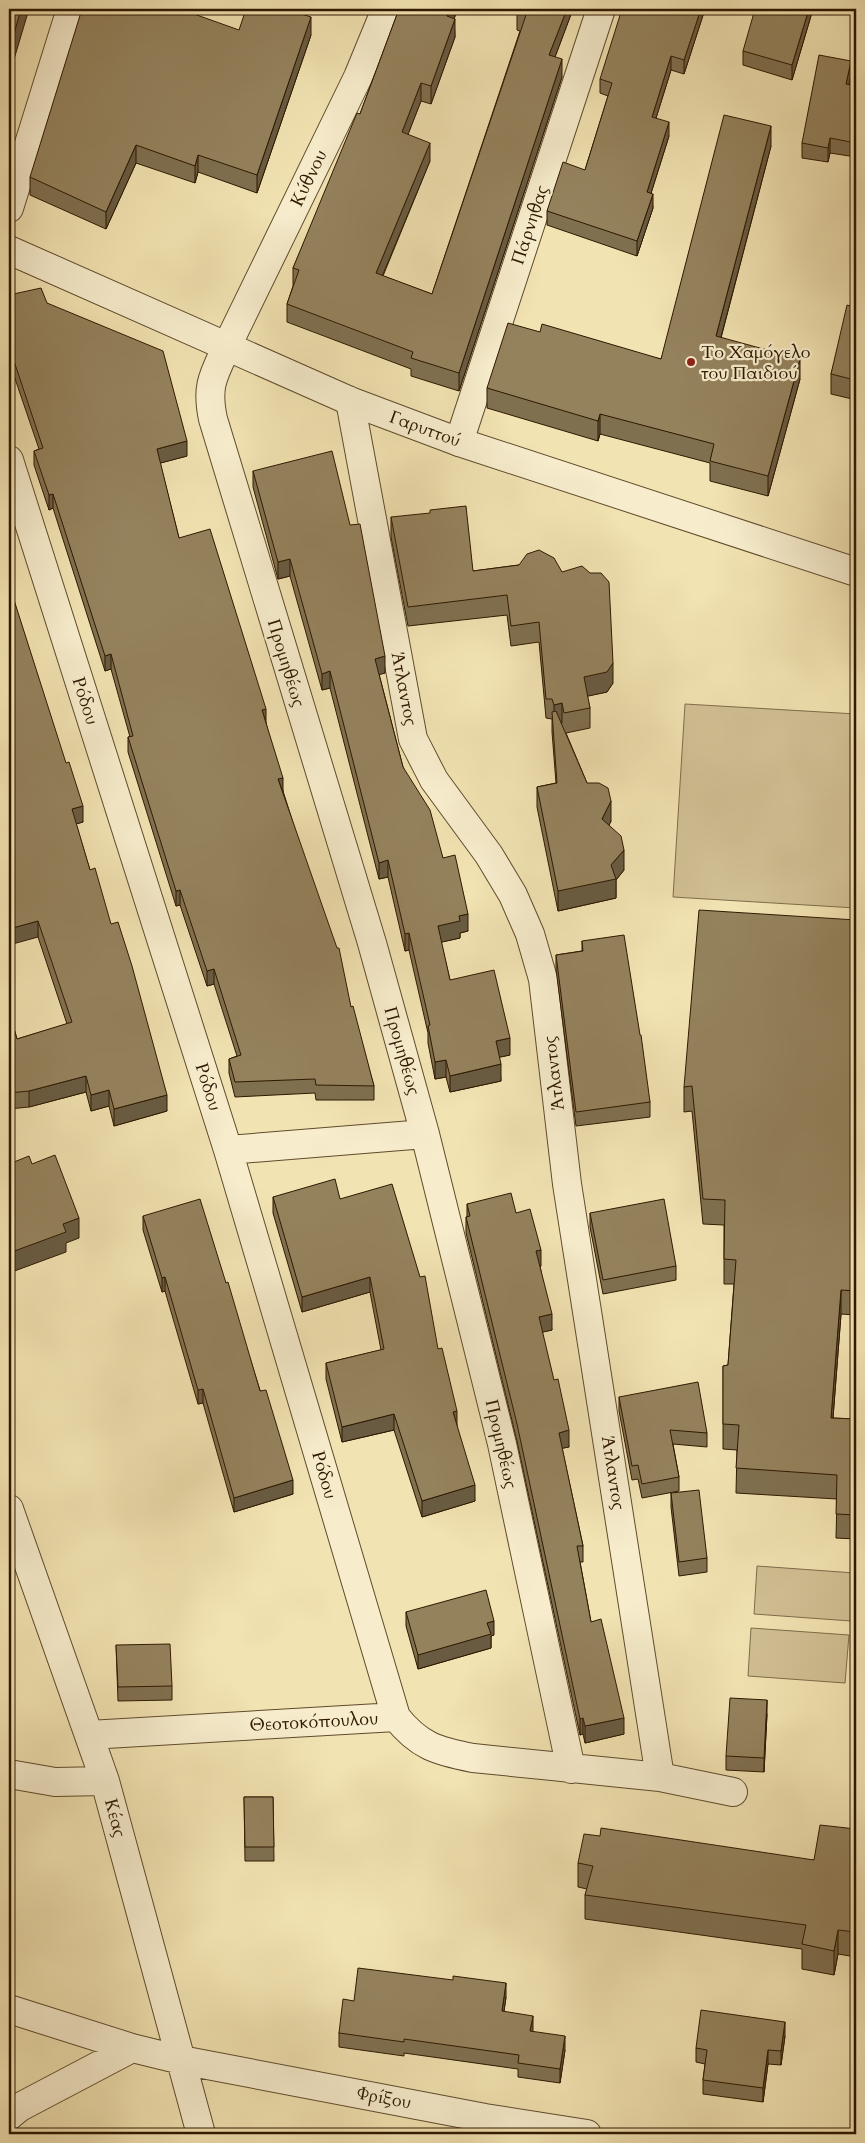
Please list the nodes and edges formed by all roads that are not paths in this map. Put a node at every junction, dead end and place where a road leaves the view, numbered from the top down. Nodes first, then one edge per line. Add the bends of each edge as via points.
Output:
1 (71, 9) edge
2 (386, 9) edge
3 (601, 9) edge
4 (9, 208) edge
5 (9, 250) edge
6 (227, 346) junction
7 (350, 402) junction
8 (459, 442) junction
9 (9, 460) edge
10 (856, 572) edge
11 (425, 1134) junction
12 (228, 1150) junction
13 (9, 1509) edge
14 (396, 1717) junction
15 (90, 1734) junction
16 (571, 1769) junction
17 (9, 1774) edge
18 (660, 1777) junction
19 (105, 1781) junction
20 (733, 1792) dead end
21 (9, 2009) edge
22 (132, 2048) junction
23 (181, 2060) junction
24 (9, 2116) edge
25 (486, 2126) edge
26 (201, 2134) edge
27 (587, 2134) edge

1 - 4 street
2 - 6 street, Κύθνου via 354,86
3 - 8 street, Πάρνηθας
5 - 6 street, Γαρυττού
6 - 7 street, Γαρυττού
6 - 11 street, Προμηθέως via 209,392 213,419 372,943
7 - 8 street, Γαρυττού
7 - 18 street, Άτλαντος via 413,739 434,780 489,855 513,895 530,934 543,979 567,1184
8 - 10 street, Γαρυττού
9 - 12 street, Ρόδου
11 - 12 street
11 - 16 street, Προμηθέως via 502,1444
12 - 14 street, Ρόδου
13 - 15 street, Κέας
14 - 15 street, Θεοτοκόπουλου
14 - 16 street, Θεοτοκόπουλου via 420,1742 447,1753
15 - 19 street, Κέας
16 - 18 street, Θεοτοκόπουλου
17 - 19 street via 55,1782
18 - 20 street, Θεοτοκόπουλου
19 - 23 street, Κέας
21 - 22 street, Φρίξου
22 - 23 street, Φρίξου
22 - 24 street via 20,2107
23 - 25 street, Φρίξου
23 - 26 street, Κέας
25 - 27 street, Φρίξου

